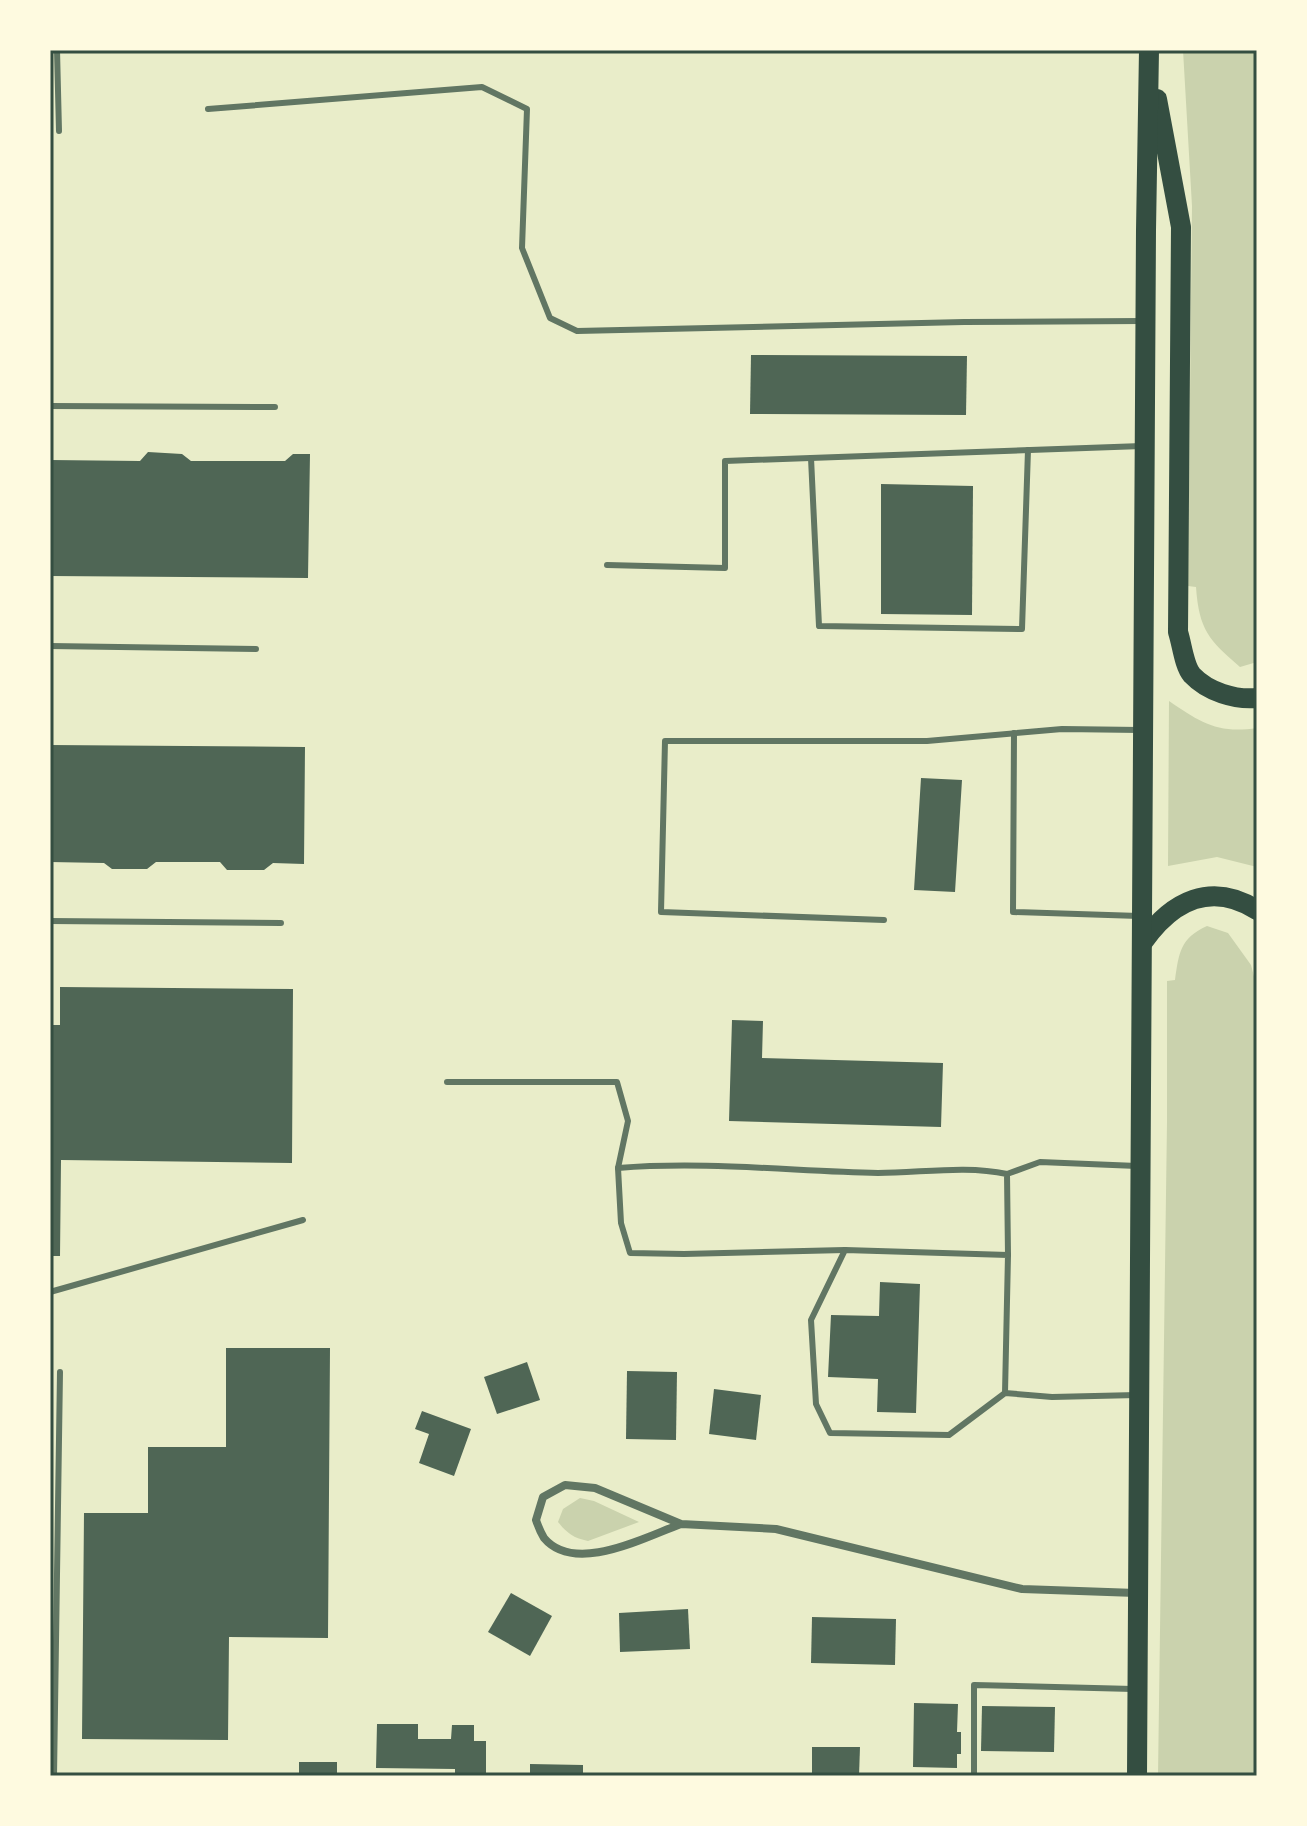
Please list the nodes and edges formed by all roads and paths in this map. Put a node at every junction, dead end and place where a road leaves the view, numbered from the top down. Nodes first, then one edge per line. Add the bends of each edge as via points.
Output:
1 (57, 50) edge
2 (1149, 53) edge
3 (208, 109) dead end
4 (59, 131) dead end
5 (1145, 321) junction
6 (50, 406) edge
7 (275, 407) dead end
8 (1145, 446) junction
9 (1028, 450) junction
10 (811, 458) junction
11 (607, 565) dead end
12 (50, 646) edge
13 (256, 649) dead end
14 (1257, 698) edge
15 (1144, 730) junction
16 (1014, 733) junction
17 (1257, 910) edge
18 (1143, 916) junction
19 (884, 920) dead end
20 (50, 921) edge
21 (281, 923) dead end
22 (1143, 942) junction
23 (447, 1082) dead end
24 (1142, 1166) junction
25 (618, 1168) junction
26 (1007, 1174) junction
27 (303, 1220) dead end
28 (845, 1250) junction
29 (1008, 1255) junction
30 (50, 1292) edge
31 (60, 1372) dead end
32 (1005, 1393) junction
33 (1141, 1395) junction
34 (681, 1524) junction
35 (1137, 1593) junction
36 (1137, 1689) junction
37 (54, 1776) edge
38 (974, 1776) edge
39 (1137, 1776) edge

1 - 4 lane
2 - 5 main road
2 - 14 main road via 1181,227 1178,632 1191,674 1217,692
3 - 5 lane via 482,87 527,109 522,248 550,318 577,331
5 - 8 main road
6 - 7 lane
8 - 9 lane
8 - 15 main road
9 - 10 lane
9 - 10 lane via 1022,629 819,626
10 - 11 lane via 725,461 725,568
12 - 13 lane
15 - 16 lane
15 - 18 main road
16 - 18 lane via 1013,912
16 - 19 lane via 927,741 665,741 661,912
17 - 22 main road via 1221,895 1200,897 1157,922
18 - 22 main road
20 - 21 lane
22 - 24 main road
23 - 25 lane via 617,1082 628,1121
24 - 26 lane via 1040,1162
24 - 33 main road
25 - 26 lane via 667,1164
25 - 28 lane via 621,1223 630,1253
26 - 29 lane
27 - 30 lane
28 - 29 lane
28 - 32 lane via 811,1320 816,1404 830,1433 949,1435
29 - 32 lane
31 - 37 lane
32 - 33 lane
33 - 35 main road
34 - 34 street via 595,1488 565,1485 543,1497 536,1520 545,1539 570,1554 602,1553
34 - 35 street via 776,1529 1022,1589
35 - 36 main road
36 - 38 lane via 974,1685
36 - 39 main road

